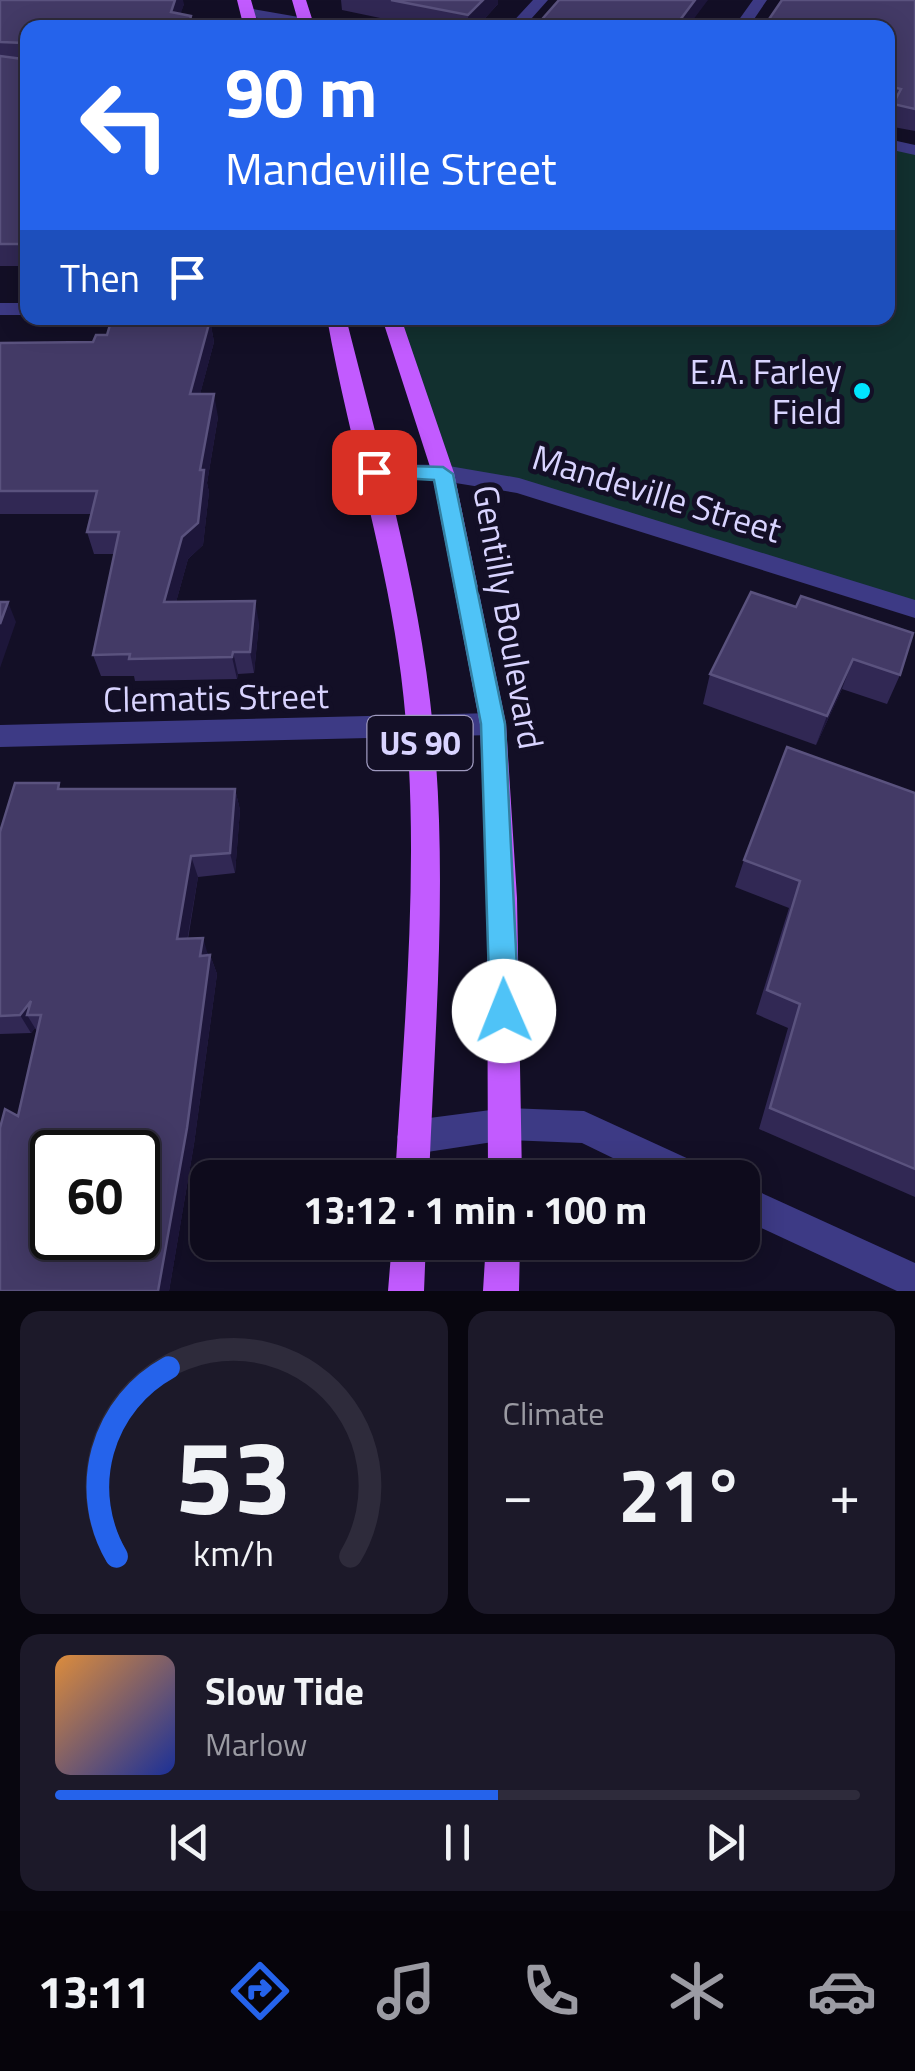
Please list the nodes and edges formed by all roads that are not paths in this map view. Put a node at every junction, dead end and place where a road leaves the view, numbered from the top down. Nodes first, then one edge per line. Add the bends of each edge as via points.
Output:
1 (541, 0) edge
2 (248, 13) edge
3 (285, 20) edge
4 (522, 20) edge
5 (338, 325) edge
6 (393, 325) edge
7 (374, 472) junction
8 (443, 474) junction
9 (915, 609) edge
10 (493, 724) junction
11 (420, 729) junction
12 (0, 736) edge
13 (506, 1124) junction
14 (414, 1137) junction
15 (413, 1160) edge
16 (505, 1160) edge
17 (654, 1160) edge
18 (760, 1209) edge
19 (408, 1260) edge
20 (502, 1260) edge
21 (915, 1281) edge
22 (406, 1291) edge
23 (501, 1291) edge

1 - 4 street
2 - 3 street
5 - 7 main road, US 90
6 - 8 main road, Gentilly Boulevard / US 90
7 - 8 street, Mandeville Street
7 - 11 main road, US 90 via 409,639
8 - 9 street, Mandeville Street via 519,486
8 - 10 main road, Gentilly Boulevard / US 90
10 - 11 street, Clematis Street
10 - 13 main road, Gentilly Boulevard / US 90
11 - 12 street, Clematis Street
11 - 14 main road, US 90 via 426,874
13 - 14 street
13 - 16 main road, Gentilly Boulevard / US 90
13 - 17 street via 584,1127
14 - 15 main road, US 90
18 - 21 street
19 - 22 main road
20 - 23 main road

